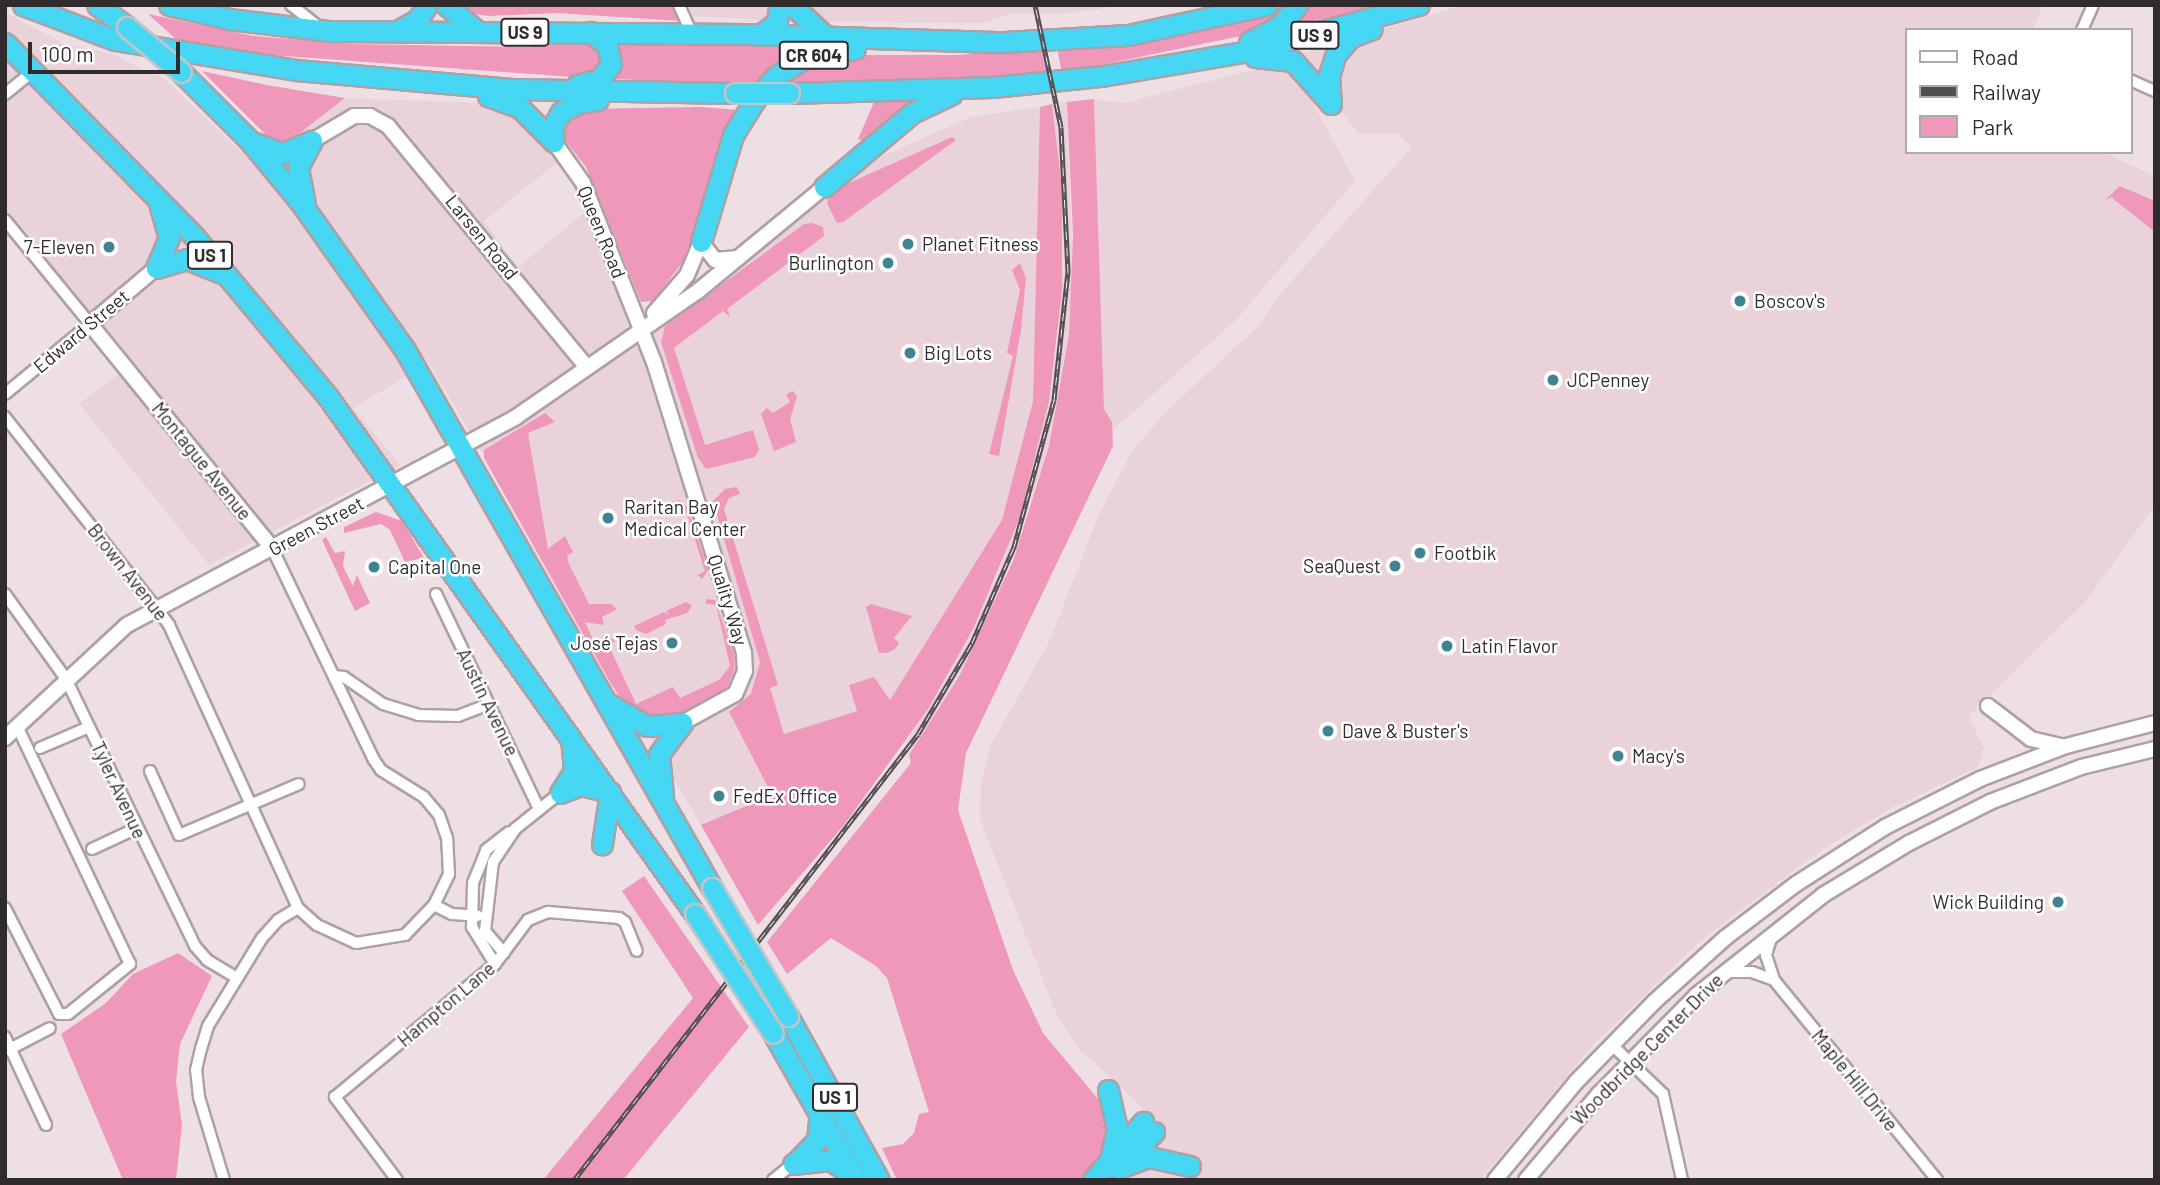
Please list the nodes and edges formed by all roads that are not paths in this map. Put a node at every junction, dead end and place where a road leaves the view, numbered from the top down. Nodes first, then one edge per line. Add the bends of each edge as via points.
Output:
1 (23, 5) edge
2 (97, 5) edge
3 (169, 5) edge
4 (292, 5) edge
5 (426, 5) edge
6 (446, 5) edge
7 (680, 5) edge
8 (779, 5) edge
9 (792, 5) edge
10 (1217, 5) edge
11 (1267, 5) edge
12 (1297, 5) edge
13 (1419, 5) edge
14 (1429, 5) edge
15 (2093, 5) edge
16 (2083, 28) edge
17 (330, 31) junction
18 (477, 31) junction
19 (591, 32) junction
20 (393, 33) junction
21 (692, 34) junction
22 (760, 35) junction
23 (826, 37) junction
24 (1079, 38) junction
25 (929, 40) junction
26 (5, 43) edge
27 (1209, 59) junction
28 (33, 71) junction
29 (2132, 81) edge
30 (443, 85) junction
31 (993, 87) junction
32 (548, 90) junction
33 (2155, 91) edge
34 (660, 93) junction
35 (5, 94) edge
36 (249, 141) junction
37 (312, 141) junction
38 (554, 142) junction
39 (824, 187) joint
40 (156, 195) junction
41 (310, 214) junction
42 (5, 220) edge
43 (701, 242) junction
44 (740, 257) junction
45 (156, 268) junction
46 (231, 278) junction
47 (90, 324) junction
48 (640, 328) junction
49 (587, 367) junction
50 (5, 394) edge
51 (5, 417) edge
52 (462, 449) junction
53 (394, 485) junction
54 (272, 548) junction
55 (5, 594) edge
56 (436, 594) dead end
57 (158, 608) junction
58 (335, 677) junction
59 (66, 679) junction
60 (604, 701) junction
61 (489, 704) junction
62 (1988, 706) dead end
63 (682, 723) junction
64 (2155, 723) edge
65 (17, 726) junction
66 (89, 727) junction
67 (570, 735) junction
68 (5, 738) edge
69 (2066, 746) junction
70 (40, 748) dead end
71 (2155, 749) edge
72 (150, 771) dead end
73 (299, 784) dead end
74 (610, 792) junction
75 (560, 793) junction
76 (253, 802) junction
77 (539, 809) junction
78 (666, 809) junction
79 (137, 828) junction
80 (515, 829) junction
81 (645, 841) junction
82 (92, 849) dead end
83 (475, 872) junction
84 (490, 875) junction
85 (434, 905) junction
86 (5, 908) edge
87 (298, 908) junction
88 (471, 915) junction
89 (485, 916) junction
90 (1780, 926) junction
91 (637, 951) dead end
92 (504, 953) junction
93 (495, 964) junction
94 (1721, 974) junction
95 (237, 978) junction
96 (1774, 980) junction
97 (50, 1028) dead end
98 (5, 1037) edge
99 (1611, 1044) junction
100 (8, 1050) edge
101 (1630, 1060) junction
102 (1108, 1090) dead end
103 (819, 1108) junction
104 (46, 1125) dead end
105 (1148, 1127) dead end
106 (793, 1164) junction
107 (1190, 1166) dead end
108 (1113, 1168) edge
109 (224, 1180) edge
110 (397, 1180) edge
111 (773, 1180) edge
112 (857, 1180) edge
113 (879, 1180) edge
114 (1093, 1180) edge
115 (1495, 1180) edge
116 (1526, 1180) edge
117 (1682, 1180) edge
118 (1937, 1180) edge

1 - 30 highway, US 9 via 82,30 149,47 288,69
2 - 36 highway, US 1, bridge via 181,72
3 - 17 highway, US 9 via 229,19
4 - 17 street via 308,21
5 - 20 highway via 417,20
6 - 18 highway
7 - 21 street
8 - 22 highway via 777,22
9 - 23 highway
10 - 24 highway via 1185,17
11 - 24 highway, US 9 via 1157,31
12 - 27 highway via 1268,33
13 - 27 highway, US 9
14 - 27 highway via 1345,42 1331,68 1331,104 1307,72 1288,59
15 - 16 street
17 - 20 highway, US 9
18 - 19 highway, US 9
18 - 20 highway, US 9
19 - 21 highway, US 9
19 - 32 highway via 609,50 607,72 590,83
21 - 22 highway, US 9
22 - 23 highway, US 9
23 - 25 highway, US 9
24 - 25 highway, US 9
25 - 43 highway, CR 604 via 820,52 776,76 737,127
26 - 28 highway, US 1
27 - 31 highway, US 9
28 - 35 street
28 - 40 highway, US 1
29 - 33 street
30 - 32 highway, US 9
30 - 38 highway via 513,103
31 - 34 highway, US 9, bridge
31 - 39 highway, CR 604 via 923,105
32 - 34 highway, US 9
34 - 38 highway via 572,105 555,120
36 - 37 highway via 283,153
36 - 41 highway, US 1
37 - 41 highway via 298,173
37 - 49 street, Larsen Road via 346,118 370,116 400,137
38 - 48 street, Queen Road via 583,183
39 - 44 street, Green Street / CR 604
40 - 45 highway via 169,238
40 - 46 highway, US 1
41 - 52 highway, US 1 via 405,350
42 - 47 street, Montague Avenue
43 - 44 street via 715,260
43 - 48 street, Green Street / CR 604 via 681,284
44 - 48 street, Green Street / CR 604 via 676,307
45 - 46 highway via 192,260
45 - 47 street, Edward Street
46 - 53 highway, US 1
47 - 50 street, Edward Street
47 - 54 street, Montague Avenue
48 - 49 street, Green Street / CR 604
48 - 63 street, Quality Way via 672,414 745,659 744,677 735,694
49 - 52 street, Green Street / CR 604
51 - 57 street, Brown Avenue
52 - 53 street, Green Street / CR 604
52 - 60 highway, US 1
53 - 54 street, Green Street / CR 604
53 - 67 highway, US 1
54 - 57 street, Green Street / CR 604
54 - 58 street, Montague Avenue
55 - 59 street, Tyler Avenue
56 - 61 street, Austin Avenue
57 - 59 street, Green Street / CR 604 via 101,645
57 - 76 street, Brown Avenue
58 - 61 street via 344,677 383,704 418,715 458,716
58 - 85 street, Montague Avenue via 376,765 424,797 439,815 450,861
59 - 65 street, Green Street / CR 604
59 - 66 street, Tyler Avenue
60 - 63 highway via 641,724
60 - 78 highway, US 1
61 - 77 street, Austin Avenue
62 - 69 street via 2031,739
63 - 78 highway via 659,754
64 - 69 street, Woodbridge Center Drive
65 - 68 street, Green Street / CR 604
65 - 86 street via 130,964 68,1014 59,1014
66 - 70 street
66 - 79 street, Tyler Avenue
67 - 74 highway, US 1
67 - 75 highway via 574,771
69 - 99 street, Woodbridge Center Drive via 1948,794 1839,854 1725,938
71 - 90 street, Woodbridge Center Drive via 2055,776 1970,812 1877,861
72 - 76 street via 179,835
73 - 76 street
74 - 75 highway via 581,785
74 - 81 highway, US 1
74 - 81 highway via 602,844 618,832
75 - 77 street
76 - 87 street, Brown Avenue
77 - 80 street
78 - 113 highway, US 1, bridge
79 - 82 street
79 - 95 street, Tyler Avenue via 195,946 212,964
80 - 83 street via 490,845
80 - 84 street via 499,850
81 - 103 highway, US 1, bridge
83 - 84 street
83 - 88 street
84 - 89 street
85 - 87 street via 405,935 356,943 317,925
85 - 88 street via 452,914
87 - 95 street via 269,928
88 - 89 street
88 - 93 street via 477,941
89 - 92 street via 486,936
90 - 94 street, Woodbridge Center Drive
90 - 96 street via 1767,949
91 - 92 street, Hampton Lane via 619,918 548,912 528,920
92 - 93 street, Hampton Lane
93 - 110 street, Hampton Lane via 335,1097
94 - 96 street via 1746,971
94 - 101 street, Woodbridge Center Drive
95 - 109 street via 208,1026 196,1070 199,1097
96 - 118 street, Maple Hill Drive
97 - 100 street
98 - 100 street
99 - 101 street
99 - 115 street, Woodbridge Center Drive
100 - 104 street
101 - 116 street, Woodbridge Center Drive
101 - 117 street via 1666,1099
102 - 108 highway via 1117,1121
103 - 106 highway via 819,1135
103 - 112 highway, US 1
105 - 108 highway
106 - 111 street
106 - 112 highway via 830,1160
107 - 108 highway via 1149,1157
108 - 114 highway

